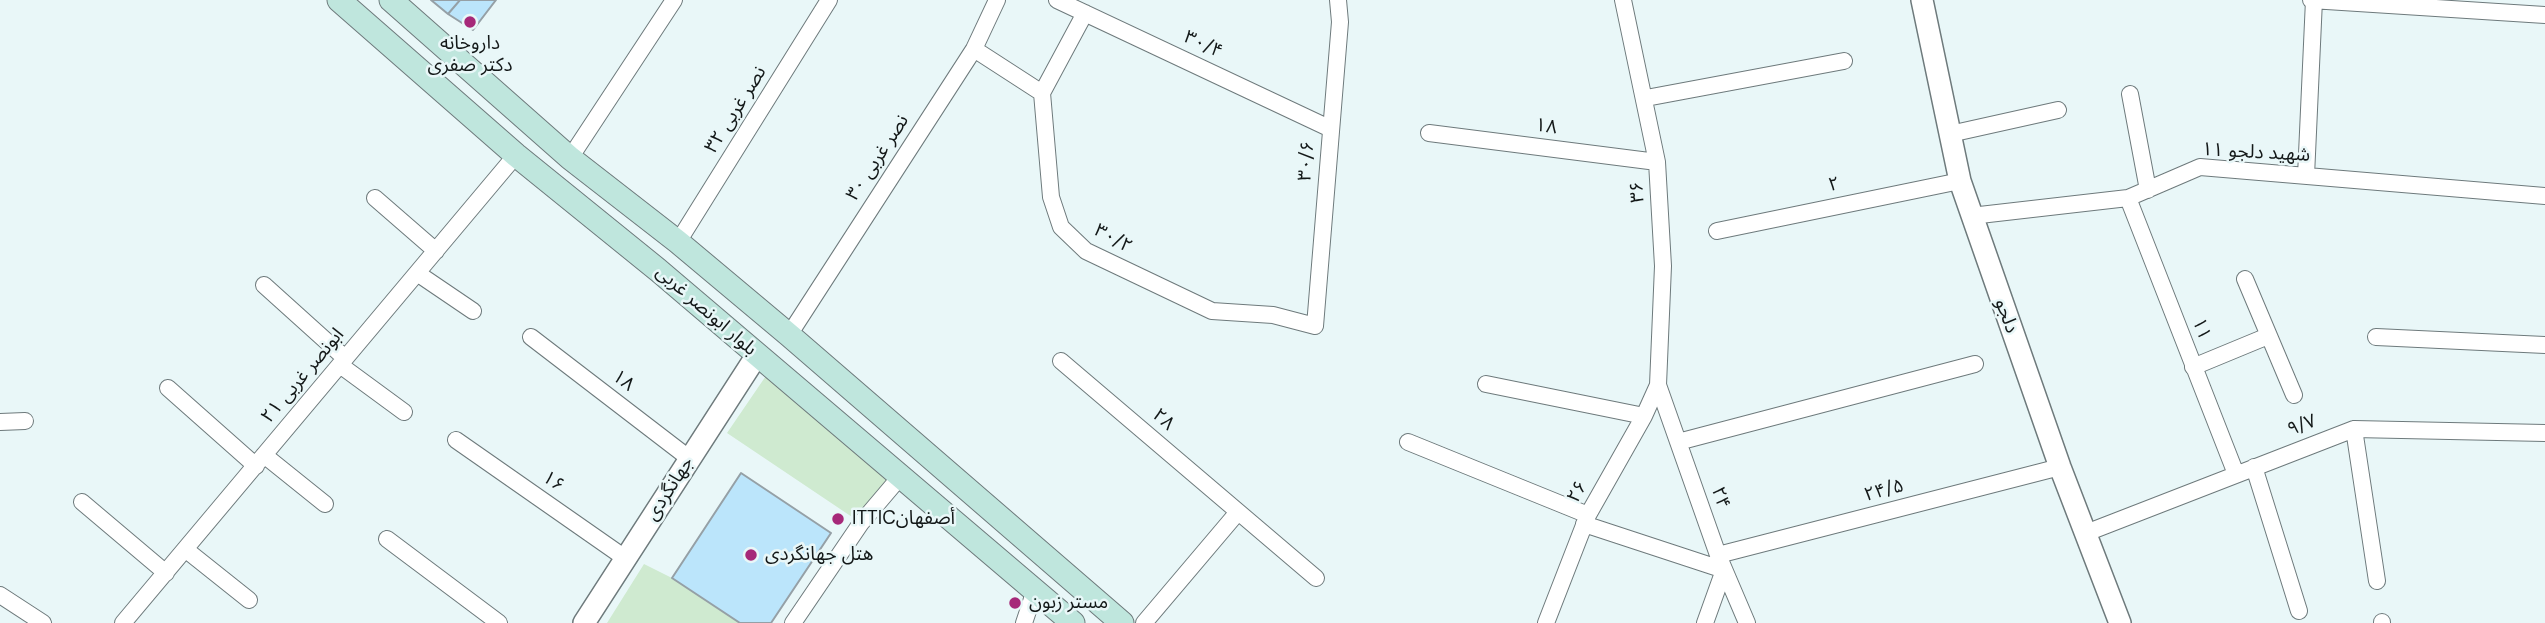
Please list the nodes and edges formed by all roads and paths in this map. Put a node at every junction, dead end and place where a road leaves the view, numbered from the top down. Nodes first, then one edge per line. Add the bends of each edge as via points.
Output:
1 (339, 0) edge
2 (391, 0) edge
3 (674, 0) edge
4 (829, 0) edge
5 (997, 0) edge
6 (1057, 0) edge
7 (1338, 0) edge
8 (1623, 0) edge
9 (1922, 0) edge
10 (2313, 0) edge
11 (2443, 4) edge
12 (1085, 13) junction
13 (2545, 15) edge
14 (974, 49) junction
15 (1844, 61) dead end
16 (1042, 93) junction
17 (2130, 94) dead end
18 (1646, 98) junction
19 (2058, 110) dead end
20 (1331, 129) junction
21 (1429, 133) dead end
22 (1950, 134) junction
23 (516, 155) junction
24 (570, 158) junction
25 (1657, 162) junction
26 (2306, 176) junction
27 (1960, 181) junction
28 (2148, 190) junction
29 (2545, 196) edge
30 (375, 198) dead end
31 (2128, 198) junction
32 (1971, 216) junction
33 (1717, 231) dead end
34 (678, 242) junction
35 (436, 251) junction
36 (417, 273) junction
37 (2245, 279) dead end
38 (264, 285) dead end
39 (473, 312) dead end
40 (1315, 326) joint
41 (789, 335) junction
42 (2268, 335) junction
43 (531, 337) dead end
44 (2376, 337) dead end
45 (2545, 345) edge
46 (757, 355) junction
47 (343, 361) junction
48 (1061, 361) dead end
49 (1975, 364) dead end
50 (2193, 367) junction
51 (1486, 384) dead end
52 (1658, 386) junction
53 (168, 387) dead end
54 (2294, 395) dead end
55 (404, 412) dead end
56 (1644, 416) junction
57 (25, 421) dead end
58 (0, 422) edge
59 (2354, 429) junction
60 (2545, 433) edge
61 (456, 440) dead end
62 (1408, 442) dead end
63 (1678, 442) junction
64 (690, 459) junction
65 (260, 460) junction
66 (2060, 467) junction
67 (2255, 467) junction
68 (2236, 474) junction
69 (900, 477) junction
70 (82, 502) dead end
71 (325, 504) dead end
72 (1238, 512) junction
73 (1586, 519) junction
74 (2087, 533) junction
75 (387, 539) dead end
76 (185, 549) junction
77 (625, 558) junction
78 (1721, 563) junction
79 (166, 573) junction
80 (1316, 578) dead end
81 (2377, 581) dead end
82 (1035, 590) junction
83 (0, 595) edge
84 (249, 600) dead end
85 (2299, 611) dead end
86 (37, 621) edge
87 (123, 623) edge
88 (499, 623) edge
89 (584, 623) edge
90 (793, 623) edge
91 (1024, 623) edge
92 (1073, 623) edge
93 (1122, 623) edge
94 (1144, 623) edge
95 (1546, 623) edge
96 (1705, 623) edge
97 (1747, 623) edge
98 (2120, 623) edge

1 - 23 main road, بلوار ابونصر غربی
2 - 24 main road, بلوار ابونصر غربی
3 - 24 street
4 - 34 street, نصر غربی ۳۲
5 - 14 street, نصر غربی ۳۰
6 - 12 street, ۳۰/۴
7 - 20 street, ۳۰/۶
8 - 18 street, ۳۶
9 - 22 street, دلجو
10 - 11 street
10 - 26 street
11 - 13 street
12 - 16 street
12 - 20 street, ۳۰/۴
14 - 16 street
14 - 41 street, نصر غربی ۳۰
15 - 18 street
16 - 40 street, ۳۰/۲ via 1051,197 1061,227 1086,251 1212,312 1273,315
17 - 28 street
18 - 25 street, ۳۶
19 - 22 street
20 - 40 street, ۳۰/۶
21 - 25 street, ۱۸
22 - 27 street, دلجو
23 - 35 street, ابونصر غربی ۲۱
23 - 46 main road, بلوار ابونصر غربی
24 - 34 main road, بلوار ابونصر غربی
25 - 52 street, ۳۶ via 1663,266
26 - 28 street, شهید دلجو ۱۱ via 2200,167
26 - 29 street, شهید دلجو ۱۱
27 - 32 street, دلجو
27 - 33 street, ۲
28 - 31 street, شهید دلجو ۱۱
30 - 35 street
31 - 32 street, شهید دلجو ۱۱
31 - 50 street, ۱۱
32 - 66 street, دلجو
34 - 41 main road, بلوار ابونصر غربی
35 - 36 street, ابونصر غربی ۲۱
36 - 39 street
36 - 47 street, ابونصر غربی ۲۱
37 - 42 street
38 - 47 street
41 - 93 main road, بلوار ابونصر غربی
42 - 50 street
42 - 54 street
43 - 64 street, ۱۸
44 - 45 street
46 - 64 street, جهانگردی
46 - 69 main road, بلوار ابونصر غربی
47 - 55 street
47 - 65 street, ابونصر غربی ۲۱
48 - 72 street, ۲۸
49 - 63 street
50 - 68 street, ۱۱
51 - 56 street
52 - 56 street, ۲۶
52 - 63 street, ۲۴
53 - 65 street
56 - 73 street, ۲۶
57 - 58 street
59 - 60 street, ۹/۷
59 - 67 street, ۹/۷
59 - 81 street
61 - 77 street, ۱۶
62 - 73 street
63 - 78 street, ۲۴
64 - 77 street, جهانگردی
65 - 71 street
65 - 76 street, ابونصر غربی ۲۱
66 - 74 street, دلجو
66 - 78 street, ۲۴/۵
67 - 68 street, ۹/۷
67 - 85 street
68 - 74 street, ۹/۷
69 - 82 main road, بلوار ابونصر غربی
69 - 90 street via 861,523
70 - 79 street
72 - 80 street, ۲۸
72 - 94 street
73 - 78 street
73 - 95 street, ۲۶
74 - 98 street, دلجو
75 - 88 street
76 - 79 street, ابونصر غربی ۲۱
76 - 84 street
77 - 89 street, جهانگردی
78 - 96 street
78 - 97 street, ۲۴
79 - 87 street, ابونصر غربی ۲۱
82 - 91 street
82 - 92 main road, بلوار ابونصر غربی
83 - 86 street

